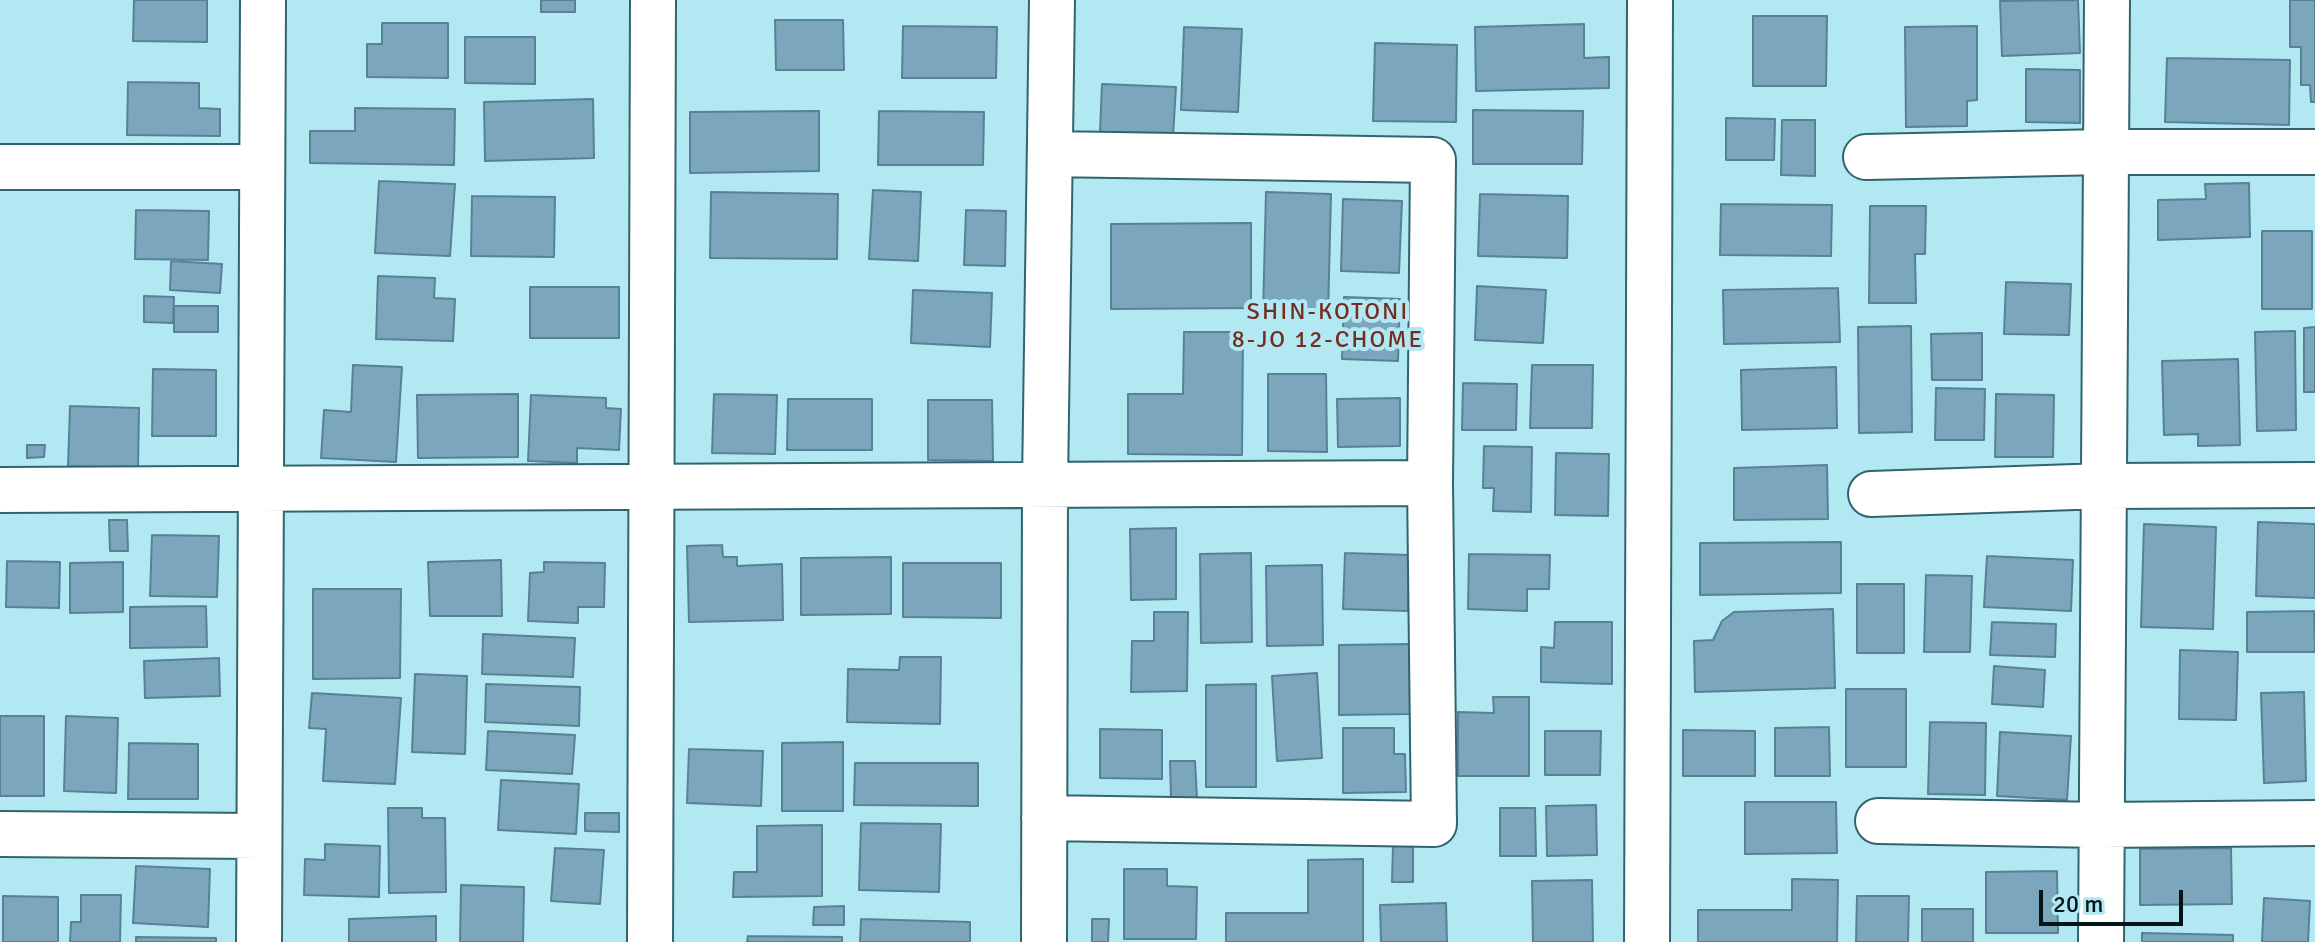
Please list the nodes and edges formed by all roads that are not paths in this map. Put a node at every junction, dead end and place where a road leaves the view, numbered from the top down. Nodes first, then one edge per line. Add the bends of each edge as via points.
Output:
1 (263, 0) edge
2 (653, 0) edge
3 (1052, 0) edge
4 (1650, 0) edge
5 (2107, 0) edge
6 (2105, 152) junction
7 (2315, 152) edge
8 (1050, 154) junction
9 (1866, 157) dead end
10 (0, 167) edge
11 (261, 167) junction
12 (1430, 483) junction
13 (1045, 484) junction
14 (2315, 485) edge
15 (2104, 486) junction
16 (652, 487) junction
17 (261, 489) junction
18 (0, 490) edge
19 (1871, 494) dead end
20 (1044, 818) junction
21 (1878, 821) dead end
22 (2315, 823) edge
23 (2101, 825) junction
24 (0, 834) edge
25 (259, 836) junction
26 (259, 942) edge
27 (650, 942) edge
28 (1044, 942) edge
29 (1647, 942) edge
30 (2101, 942) edge

1 - 11 street
2 - 16 street
3 - 8 street
4 - 29 street
5 - 6 street
6 - 7 street
6 - 9 street
6 - 15 street
8 - 12 street via 1433,160
8 - 13 street
10 - 11 street
11 - 17 street
12 - 13 street
12 - 20 street via 1434,824
13 - 16 street
13 - 20 street
14 - 15 street
15 - 19 street
15 - 23 street
16 - 17 street
16 - 27 street
17 - 18 street
17 - 25 street
20 - 28 street
21 - 23 street
22 - 23 street
23 - 30 street
24 - 25 street
25 - 26 street

